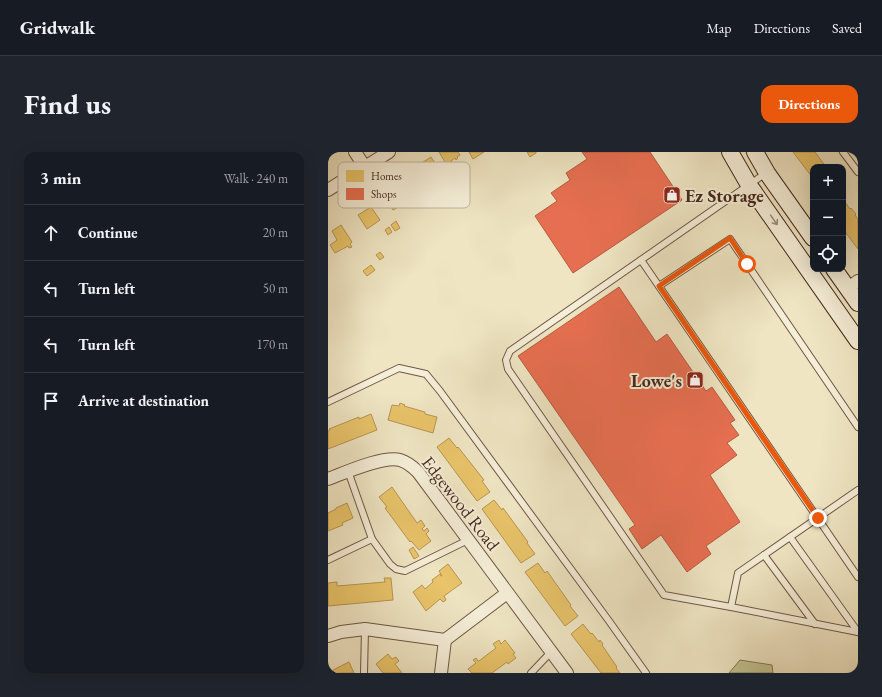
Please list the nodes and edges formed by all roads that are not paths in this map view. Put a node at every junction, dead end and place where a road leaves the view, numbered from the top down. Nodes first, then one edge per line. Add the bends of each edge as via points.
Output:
1 (355, 152) edge
2 (389, 152) edge
3 (730, 152) edge
4 (755, 152) edge
5 (843, 152) edge
6 (361, 162) edge
7 (372, 162) edge
8 (767, 172) junction
9 (858, 172) edge
10 (338, 184) edge
11 (749, 185) junction
12 (328, 190) edge
13 (812, 236) edge
14 (641, 260) junction
15 (838, 272) edge
16 (853, 284) edge
17 (659, 286) junction
18 (858, 303) edge
19 (858, 341) edge
20 (328, 402) edge
21 (858, 427) edge
22 (348, 471) junction
23 (328, 479) edge
24 (858, 490) edge
25 (818, 518) junction
26 (790, 537) junction
27 (372, 539) junction
28 (468, 540) junction
29 (764, 555) junction
30 (328, 560) edge
31 (858, 577) edge
32 (507, 593) junction
33 (731, 608) junction
34 (815, 624) junction
35 (365, 629) junction
36 (858, 632) edge
37 (328, 636) edge
38 (444, 640) junction
39 (551, 652) junction
40 (364, 673) edge
41 (441, 673) edge
42 (531, 673) edge
43 (566, 673) edge
44 (646, 673) edge

1 - 6 street
2 - 7 street
3 - 11 main road
4 - 8 main road
5 - 9 lane
8 - 11 lane
8 - 13 main road
10 - 12 street
11 - 14 lane
11 -> 19 main road
14 - 17 lane
14 - 33 lane via 510,351 506,360 508,369 664,595
15 - 16 main road
16 - 18 main road
17 - 21 lane via 730,238
17 - 25 lane
20 - 44 lane via 399,368 426,374
22 - 23 street, Edgewood Road
22 - 27 lane
22 - 28 street, Edgewood Road via 389,459 399,459 407,463 418,472
24 - 25 lane
25 - 26 lane
25 - 31 lane
26 - 29 lane
26 - 36 lane
27 - 28 lane via 390,564 405,571
27 - 30 lane
28 - 32 street, Edgewood Road
29 - 33 lane via 738,573
29 - 34 lane
32 - 38 street
32 - 39 street, Edgewood Road
33 - 34 lane
34 - 36 lane
35 - 37 street
35 - 38 street
35 - 40 lane
38 - 41 street
39 - 42 lane
39 - 43 street, Edgewood Road

